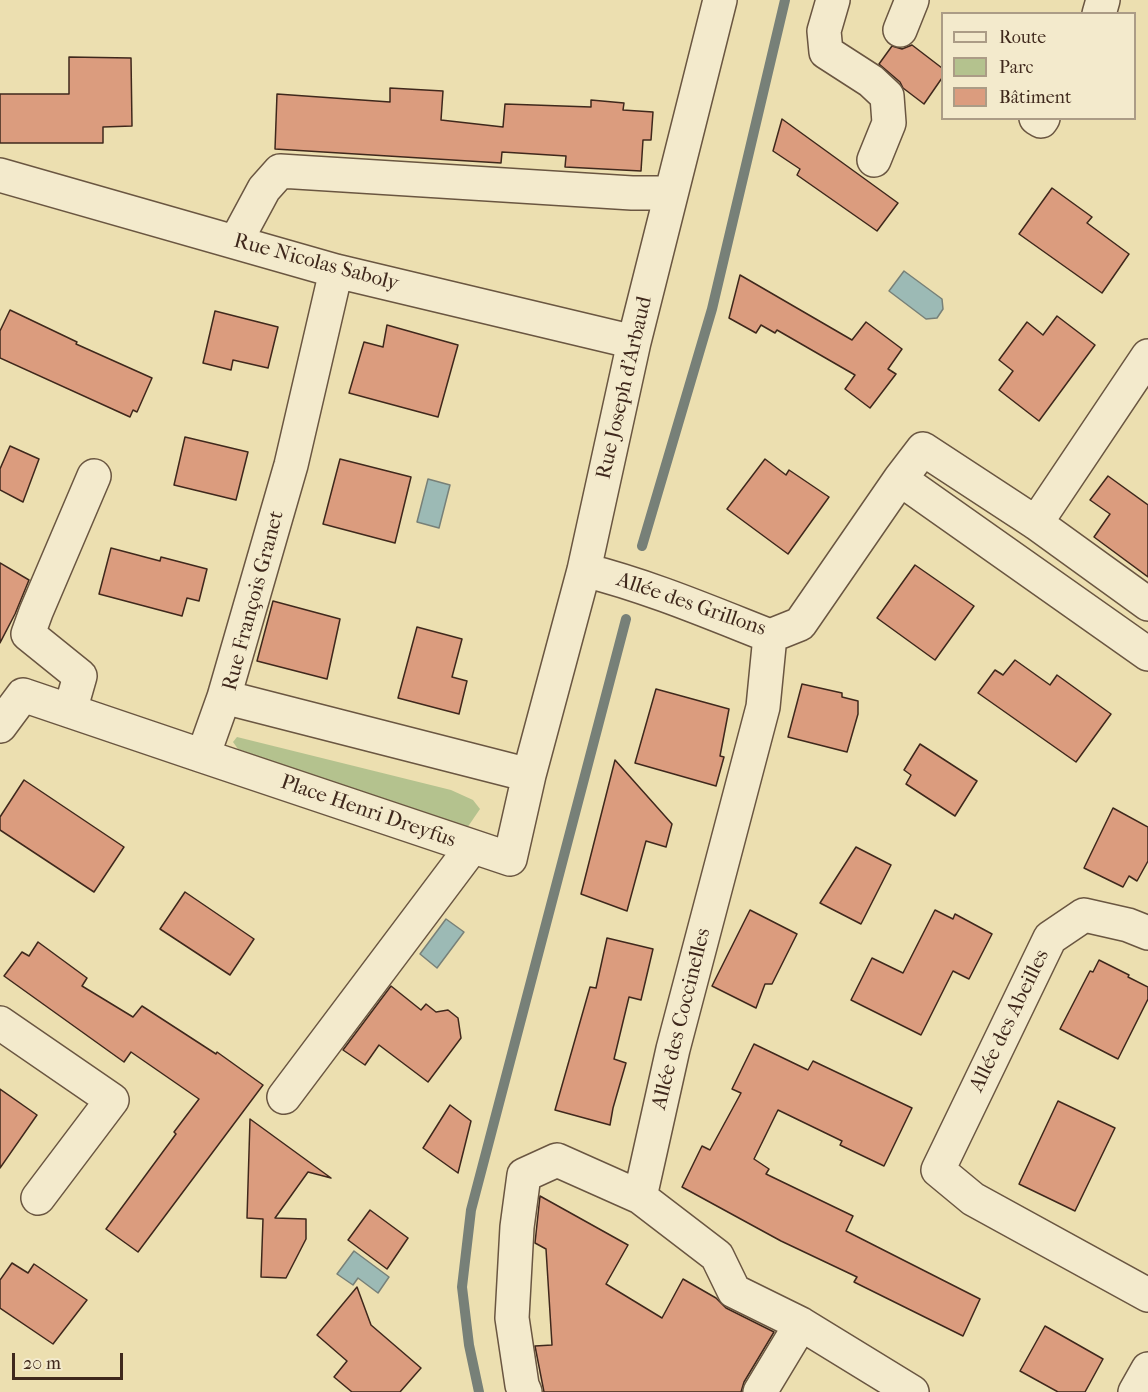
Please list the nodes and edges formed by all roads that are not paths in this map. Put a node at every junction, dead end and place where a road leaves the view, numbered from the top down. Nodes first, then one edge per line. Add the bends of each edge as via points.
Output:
1 (720, 0) edge
2 (833, 0) edge
3 (912, 0) edge
4 (900, 30) dead end
5 (874, 160) dead end
6 (0, 175) edge
7 (671, 193) junction
8 (236, 241) junction
9 (336, 270) junction
10 (634, 342) junction
11 (1148, 356) edge
12 (94, 476) dead end
13 (900, 479) junction
14 (1036, 523) junction
15 (585, 570) junction
16 (1148, 604) edge
17 (770, 636) junction
18 (1148, 654) edge
19 (224, 697) junction
20 (70, 711) junction
21 (0, 726) edge
22 (203, 756) junction
23 (529, 775) junction
24 (472, 846) junction
25 (1148, 933) edge
26 (0, 1023) edge
27 (284, 1097) dead end
28 (640, 1197) junction
29 (38, 1198) dead end
30 (1148, 1295) edge
31 (801, 1324) junction
32 (784, 1352) junction
33 (1148, 1369) edge
34 (525, 1392) edge
35 (760, 1392) edge
36 (785, 1392) edge
37 (912, 1392) edge
38 (1135, 1392) edge

1 - 7 street, Rue Joseph d'Arbaud
2 - 5 street via 824,31 826,52 887,96 889,123
3 - 4 street
6 - 8 street, Rue Nicolas Saboly
7 - 8 street via 280,171 264,189
7 - 10 street, Rue Joseph d'Arbaud
8 - 9 street, Rue Nicolas Saboly
9 - 10 street, Rue Nicolas Saboly
9 - 19 street, Rue François Granet via 291,465
10 - 15 street, Rue Joseph d'Arbaud
11 - 14 street
12 - 20 street via 28,634 80,676
13 - 14 street, Allée des Grillons via 923,449
13 - 17 street, Allée des Grillons via 800,624
13 - 18 street
14 - 16 street, Allée des Grillons
15 - 17 street, Allée des Grillons
15 - 23 street, Rue Joseph d'Arbaud
17 - 28 street, Allée des Coccinelles via 763,707 673,1049
19 - 22 street
19 - 23 street, Rue François Granet
20 - 21 street, Place Henri Dreyfus via 23,695
20 - 22 street, Place Henri Dreyfus
22 - 24 street, Place Henri Dreyfus
23 - 24 street, Place Henri Dreyfus via 510,859
24 - 27 street
25 - 30 street, Allée des Abeilles via 1084,915 1050,938 938,1170 973,1199
26 - 29 street via 112,1100
28 - 31 street via 717,1256 734,1291
28 - 34 street via 557,1160 524,1175 516,1227 512,1318
31 - 32 street
31 - 37 street
32 - 35 street
32 - 36 street
33 - 38 street

